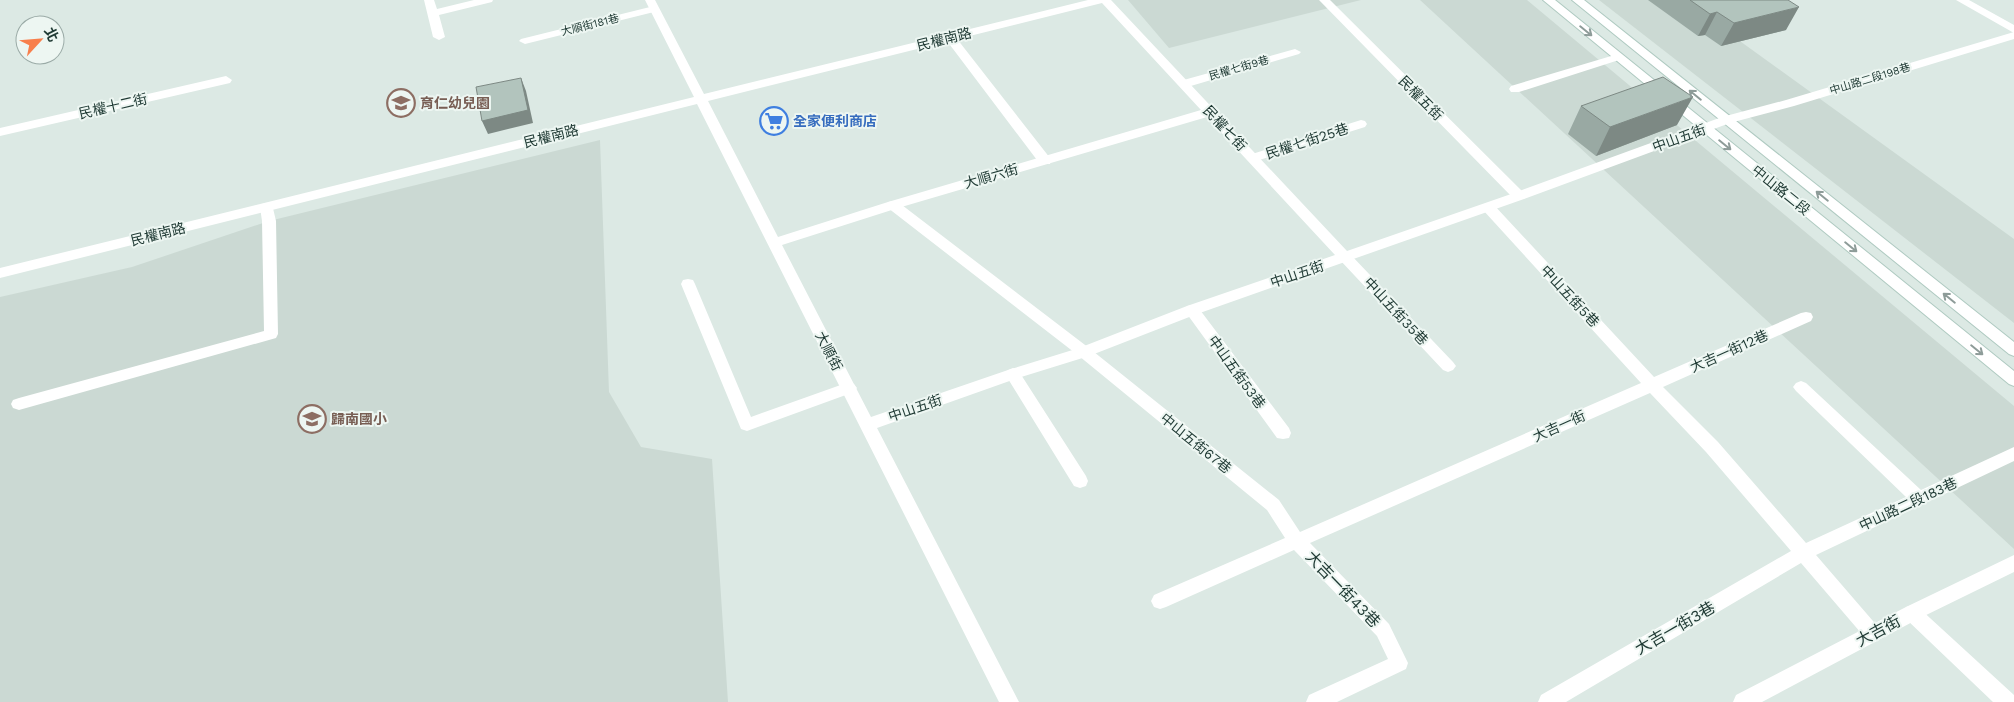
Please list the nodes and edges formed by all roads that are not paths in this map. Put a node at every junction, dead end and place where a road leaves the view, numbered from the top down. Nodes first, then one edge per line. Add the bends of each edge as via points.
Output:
1 (429, 0) edge
2 (488, 0) edge
3 (1103, 0) edge
4 (1324, 0) edge
5 (1548, 0) edge
6 (1577, 0) edge
7 (1961, 0) edge
8 (652, 4) edge
9 (432, 13) junction
10 (2014, 30) edge
11 (2014, 35) edge
12 (439, 37) dead end
13 (950, 37) junction
14 (525, 41) dead end
15 (1295, 52) dead end
16 (1618, 57) junction
17 (226, 80) dead end
18 (1184, 84) junction
19 (1515, 89) dead end
20 (700, 99) junction
21 (1209, 112) junction
22 (1726, 120) junction
23 (1361, 124) dead end
24 (1705, 128) junction
25 (0, 132) edge
26 (1253, 158) junction
27 (1045, 161) junction
28 (1519, 196) junction
29 (893, 205) junction
30 (267, 207) junction
31 (1488, 207) junction
32 (774, 243) junction
33 (1345, 257) junction
34 (0, 273) edge
35 (688, 284) dead end
36 (1192, 310) junction
37 (1806, 317) dead end
38 (2014, 350) edge
39 (1084, 352) junction
40 (1448, 366) dead end
41 (1013, 374) junction
42 (2014, 380) edge
43 (1652, 385) junction
44 (1802, 387) dead end
45 (849, 388) junction
46 (19, 404) dead end
47 (867, 425) junction
48 (1282, 433) dead end
49 (2014, 454) edge
50 (1080, 481) dead end
51 (1919, 499) junction
52 (1297, 542) junction
53 (1802, 553) junction
54 (2014, 563) edge
55 (1160, 601) dead end
56 (1912, 613) junction
57 (1873, 634) junction
58 (1009, 702) edge
59 (1316, 702) edge
60 (1548, 702) edge
61 (1743, 702) edge
62 (2007, 702) edge

1 - 9 street
2 - 9 street
3 - 13 street, 民權南路
3 - 18 street, 民權七街
4 - 28 street, 民權五街
5 -> 16 street, 中山路二段
22 -> 6 street, 中山路二段
7 - 10 street
8 - 14 street, 大順街181巷
8 - 20 street, 大順街
9 - 12 street
11 - 22 street, 中山路二段198巷
13 - 20 street, 民權南路
13 - 27 street
15 - 18 street, 民權七街9巷
16 - 19 street
16 - 24 street, 中山路二段
17 - 25 street, 民權十二街
18 - 21 street, 民權七街
20 - 30 street, 民權南路
20 - 32 street, 大順街
21 - 26 street, 民權七街
21 - 27 street, 大順六街
22 - 24 street, 中山五街
38 -> 22 street, 中山路二段
23 - 26 street, 民權七街25巷
24 - 28 street, 中山五街
24 -> 42 street, 中山路二段
26 - 33 street, 民權七街
27 - 29 street, 大順六街
28 - 31 street, 中山五街
29 - 32 street, 大順六街
29 - 39 street, 中山五街67巷
30 - 34 street, 民權南路
30 - 46 street via 271,334
31 - 33 street, 中山五街
31 - 43 street, 中山五街5巷
32 - 45 street, 大順街
33 - 36 street, 中山五街
33 - 40 street, 中山五街35巷
35 - 45 street via 747,425
36 - 39 street, 中山五街
36 - 48 street, 中山五街53巷
37 - 43 street, 大吉一街12巷
39 - 41 street, 中山五街
39 - 52 street, 中山五街67巷 via 1273,505
41 - 47 street, 中山五街
41 - 50 street
43 - 52 street, 大吉一街
43 - 53 street via 1712,447
44 - 51 street
45 - 47 street, 大順街
47 - 58 street, 大順街
49 - 51 street, 中山路二段183巷
51 - 53 street, 中山路二段183巷
52 - 55 street, 大吉一街
52 - 59 street, 大吉一街43巷 via 1383,630 1399,663
53 - 57 street
53 - 60 street, 大吉一街3巷
54 - 56 street, 大吉街
56 - 57 street, 大吉街
56 - 62 street
57 - 61 street, 大吉街

